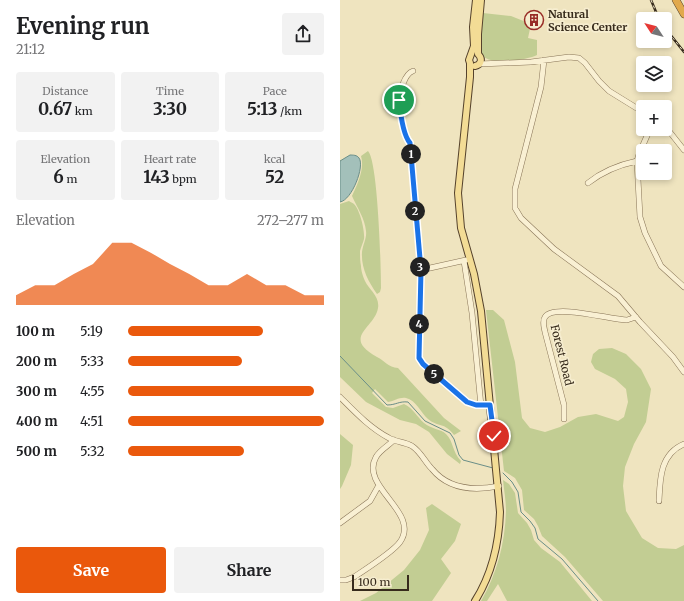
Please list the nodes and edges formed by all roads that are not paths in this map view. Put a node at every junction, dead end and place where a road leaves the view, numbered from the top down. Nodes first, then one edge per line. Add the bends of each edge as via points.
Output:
1 (476, 0) edge
2 (480, 0) edge
3 (676, 0) edge
4 (684, 14) edge
5 (477, 55) junction
6 (544, 60) junction
7 (492, 64) junction
8 (475, 65) junction
9 (413, 71) dead end
10 (636, 108) edge
11 (672, 135) edge
12 (684, 150) edge
13 (636, 161) edge
14 (638, 180) edge
15 (588, 183) dead end
16 (467, 260) junction
17 (421, 270) junction
18 (684, 287) edge
19 (636, 317) junction
20 (684, 372) edge
21 (340, 397) edge
22 (490, 405) junction
23 (481, 406) junction
24 (564, 420) dead end
25 (394, 440) junction
26 (684, 444) edge
27 (379, 484) junction
28 (499, 486) junction
29 (659, 501) dead end
30 (340, 523) edge
31 (340, 580) edge
32 (475, 601) edge

1 - 5 main road via 473,27
2 - 5 main road
3 - 4 highway
5 - 7 street
5 - 8 main road via 481,61
5 - 8 main road via 469,58
6 - 7 street
6 - 10 street via 569,57 582,60 609,92
6 - 19 street via 542,83 515,189 515,208 540,237 618,296
7 - 8 street
8 - 16 main road via 470,77 458,193
9 - 17 street via 408,75 399,103 407,140 410,143
11 - 12 street
13 - 15 street via 606,170
14 - 18 street via 640,217 645,233 662,266
16 - 17 street
16 - 22 main road via 477,287 481,311
16 - 23 street
17 - 23 street via 418,353 420,361 467,402
19 - 20 street
19 - 24 street, Forest Road via 625,320 573,312 549,313 545,317 545,332 564,405
21 - 25 street via 366,422
22 - 23 street
22 - 28 main road
25 - 27 street via 376,459 374,470
25 - 28 street via 416,449 437,475 456,486 474,489
26 - 29 street via 678,446 664,464
27 - 30 street via 370,501
27 - 31 street via 403,521 402,538 396,546 354,577
28 - 32 main road via 500,512 493,562

